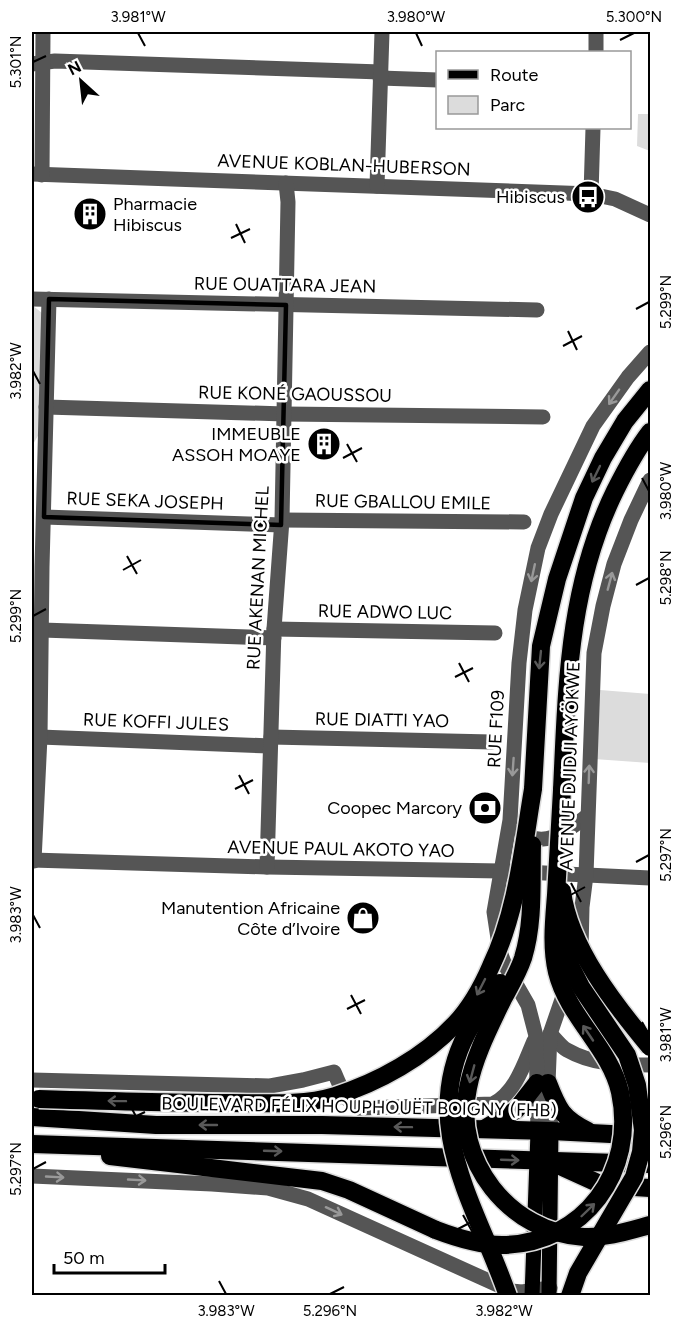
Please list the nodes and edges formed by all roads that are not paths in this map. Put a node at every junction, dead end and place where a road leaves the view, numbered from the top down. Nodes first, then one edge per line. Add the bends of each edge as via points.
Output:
1 (43, 32) edge
2 (382, 32) edge
3 (596, 32) edge
4 (596, 51) edge
5 (37, 64) edge
6 (380, 75) junction
7 (436, 80) edge
8 (593, 129) edge
9 (37, 174) edge
10 (285, 183) junction
11 (377, 186) junction
12 (591, 194) junction
13 (651, 214) edge
14 (32, 299) edge
15 (49, 299) junction
16 (286, 305) junction
17 (537, 310) dead end
18 (651, 352) edge
19 (651, 390) edge
20 (46, 407) junction
21 (285, 414) junction
22 (543, 417) dead end
23 (651, 432) edge
24 (38, 457) edge
25 (651, 480) edge
26 (44, 517) junction
27 (282, 522) junction
28 (524, 522) dead end
29 (37, 566) edge
30 (42, 630) junction
31 (495, 633) dead end
32 (274, 634) junction
33 (36, 682) edge
34 (40, 737) junction
35 (270, 741) junction
36 (492, 742) dead end
37 (533, 789) junction
38 (562, 790) junction
39 (35, 793) edge
40 (587, 816) junction
41 (510, 820) junction
42 (33, 860) edge
43 (267, 867) junction
44 (501, 871) junction
45 (586, 874) junction
46 (651, 878) edge
47 (582, 907) junction
48 (494, 912) junction
49 (554, 919) junction
50 (530, 922) junction
51 (543, 1035) junction
52 (651, 1047) edge
53 (651, 1065) edge
54 (32, 1080) edge
55 (543, 1083) junction
56 (35, 1099) edge
57 (493, 1104) junction
58 (510, 1114) junction
59 (32, 1117) edge
60 (484, 1129) junction
61 (544, 1131) junction
62 (592, 1134) junction
63 (651, 1136) edge
64 (39, 1144) edge
65 (544, 1161) junction
66 (651, 1164) edge
67 (32, 1176) edge
68 (651, 1188) edge
69 (651, 1225) edge
70 (549, 1292) edge
71 (533, 1293) edge
72 (508, 1296) edge
73 (570, 1296) edge

1 - 5 street
2 - 6 street
3 - 4 street
5 - 6 street via 55,61
5 - 9 street
6 - 7 street
6 - 11 street
8 - 12 street
9 - 10 street, AVENUE KOBLAN-HUBERSON
10 - 11 street, AVENUE KOBLAN-HUBERSON
10 - 16 street, RUE AKENAN MICHEL
11 - 12 street, AVENUE KOBLAN-HUBERSON
12 - 13 street, AVENUE KOBLAN-HUBERSON
14 - 15 street, RUE OUATTARA JEAN
15 - 16 street, RUE OUATTARA JEAN
15 - 20 street
16 - 17 street, RUE OUATTARA JEAN
16 - 21 street, RUE AKENAN MICHEL
18 -> 41 street, RUE F109 via 593,426 538,548 519,663
19 -> 37 highway via 625,421 603,458 584,498 557,579 541,646
20 - 21 street, RUE KONÉ GAOUSSOU
20 - 24 street
21 - 22 street, RUE KONÉ GAOUSSOU
21 - 27 street, RUE AKENAN MICHEL
23 - 38 highway via 626,468 607,507 582,585 568,664
24 - 26 street
40 -> 25 street, AVENUE DJIDJI AYÖKWE via 592,677 603,606 614,564
26 - 27 street, RUE SEKA JOSEPH
26 - 29 street
27 - 28 street, RUE GBALLOU EMILE
27 - 32 street, RUE AKENAN MICHEL
29 - 30 street
30 - 32 street, RUE ADWO LUC
30 - 33 street
31 - 32 street, RUE ADWO LUC
32 - 35 street, RUE AKENAN MICHEL
33 - 34 street
34 - 35 street, RUE KOFFI JULES
34 - 39 street
35 - 36 street, RUE DIATTI YAO
35 - 43 street, RUE AKENAN MICHEL
37 - 50 highway, bridge
37 -> 56 highway, bridge via 512,907 492,965 456,1024 399,1067 334,1096 307,1101
38 - 49 highway, bridge
38 - 52 highway, bridge via 559,863 564,905 598,978
39 - 42 street
40 - 41 street via 554,838 539,840 526,836
40 - 45 street, AVENUE DJIDJI AYÖKWE
41 - 44 street, RUE F109
42 - 43 street, AVENUE PAUL AKOTO YAO
43 - 44 street, AVENUE PAUL AKOTO YAO
44 - 45 street, AVENUE PAUL AKOTO YAO
44 - 48 street, RUE F109
45 - 46 street, AVENUE PAUL AKOTO YAO
45 - 47 street, AVENUE DJIDJI AYÖKWE
47 - 48 street via 545,892 520,894
47 - 51 street, AVENUE DJIDJI AYÖKWE via 582,947
48 - 51 street, RUE F109 via 505,965
64 -> 49 highway, bridge via 322,1181 436,1230 478,1243 503,1245 566,1228 602,1195 618,1159 623,1113 612,1070 564,994 554,950
49 - 73 highway, bridge via 581,987 627,1055 637,1085 643,1130 634,1177 578,1273
50 -> 69 highway, bridge via 519,968 487,1033 467,1089 467,1134 476,1163 510,1206 528,1220 559,1233 606,1236
50 - 72 highway, bridge via 507,970 467,1032 448,1095 451,1146 465,1192
51 - 53 street via 583,1057 615,1065
51 - 55 street, AVENUE DJIDJI AYÖKWE
51 - 57 street via 511,1089
54 - 57 street via 270,1086 334,1072 346,1098 359,1108
55 - 58 highway
55 - 61 street, AVENUE DJIDJI AYÖKWE
55 - 62 highway via 558,1109
57 - 58 street
58 - 60 highway
58 - 61 street
60 -> 59 highway, BOULEVARD FÉLIX HOUPHOUËT BOIGNY (FHB) via 156,1125
60 - 61 highway, BOULEVARD FÉLIX HOUPHOUËT BOIGNY (FHB)
61 - 62 highway, BOULEVARD FÉLIX HOUPHOUËT BOIGNY (FHB)
61 - 65 main road
62 - 63 highway, BOULEVARD FÉLIX HOUPHOUËT BOIGNY (FHB)
64 -> 65 highway
65 - 66 highway
65 - 68 highway via 602,1185
65 - 70 main road
65 - 71 main road
67 -> 71 street via 268,1188 308,1199 511,1291
70 - 71 street

